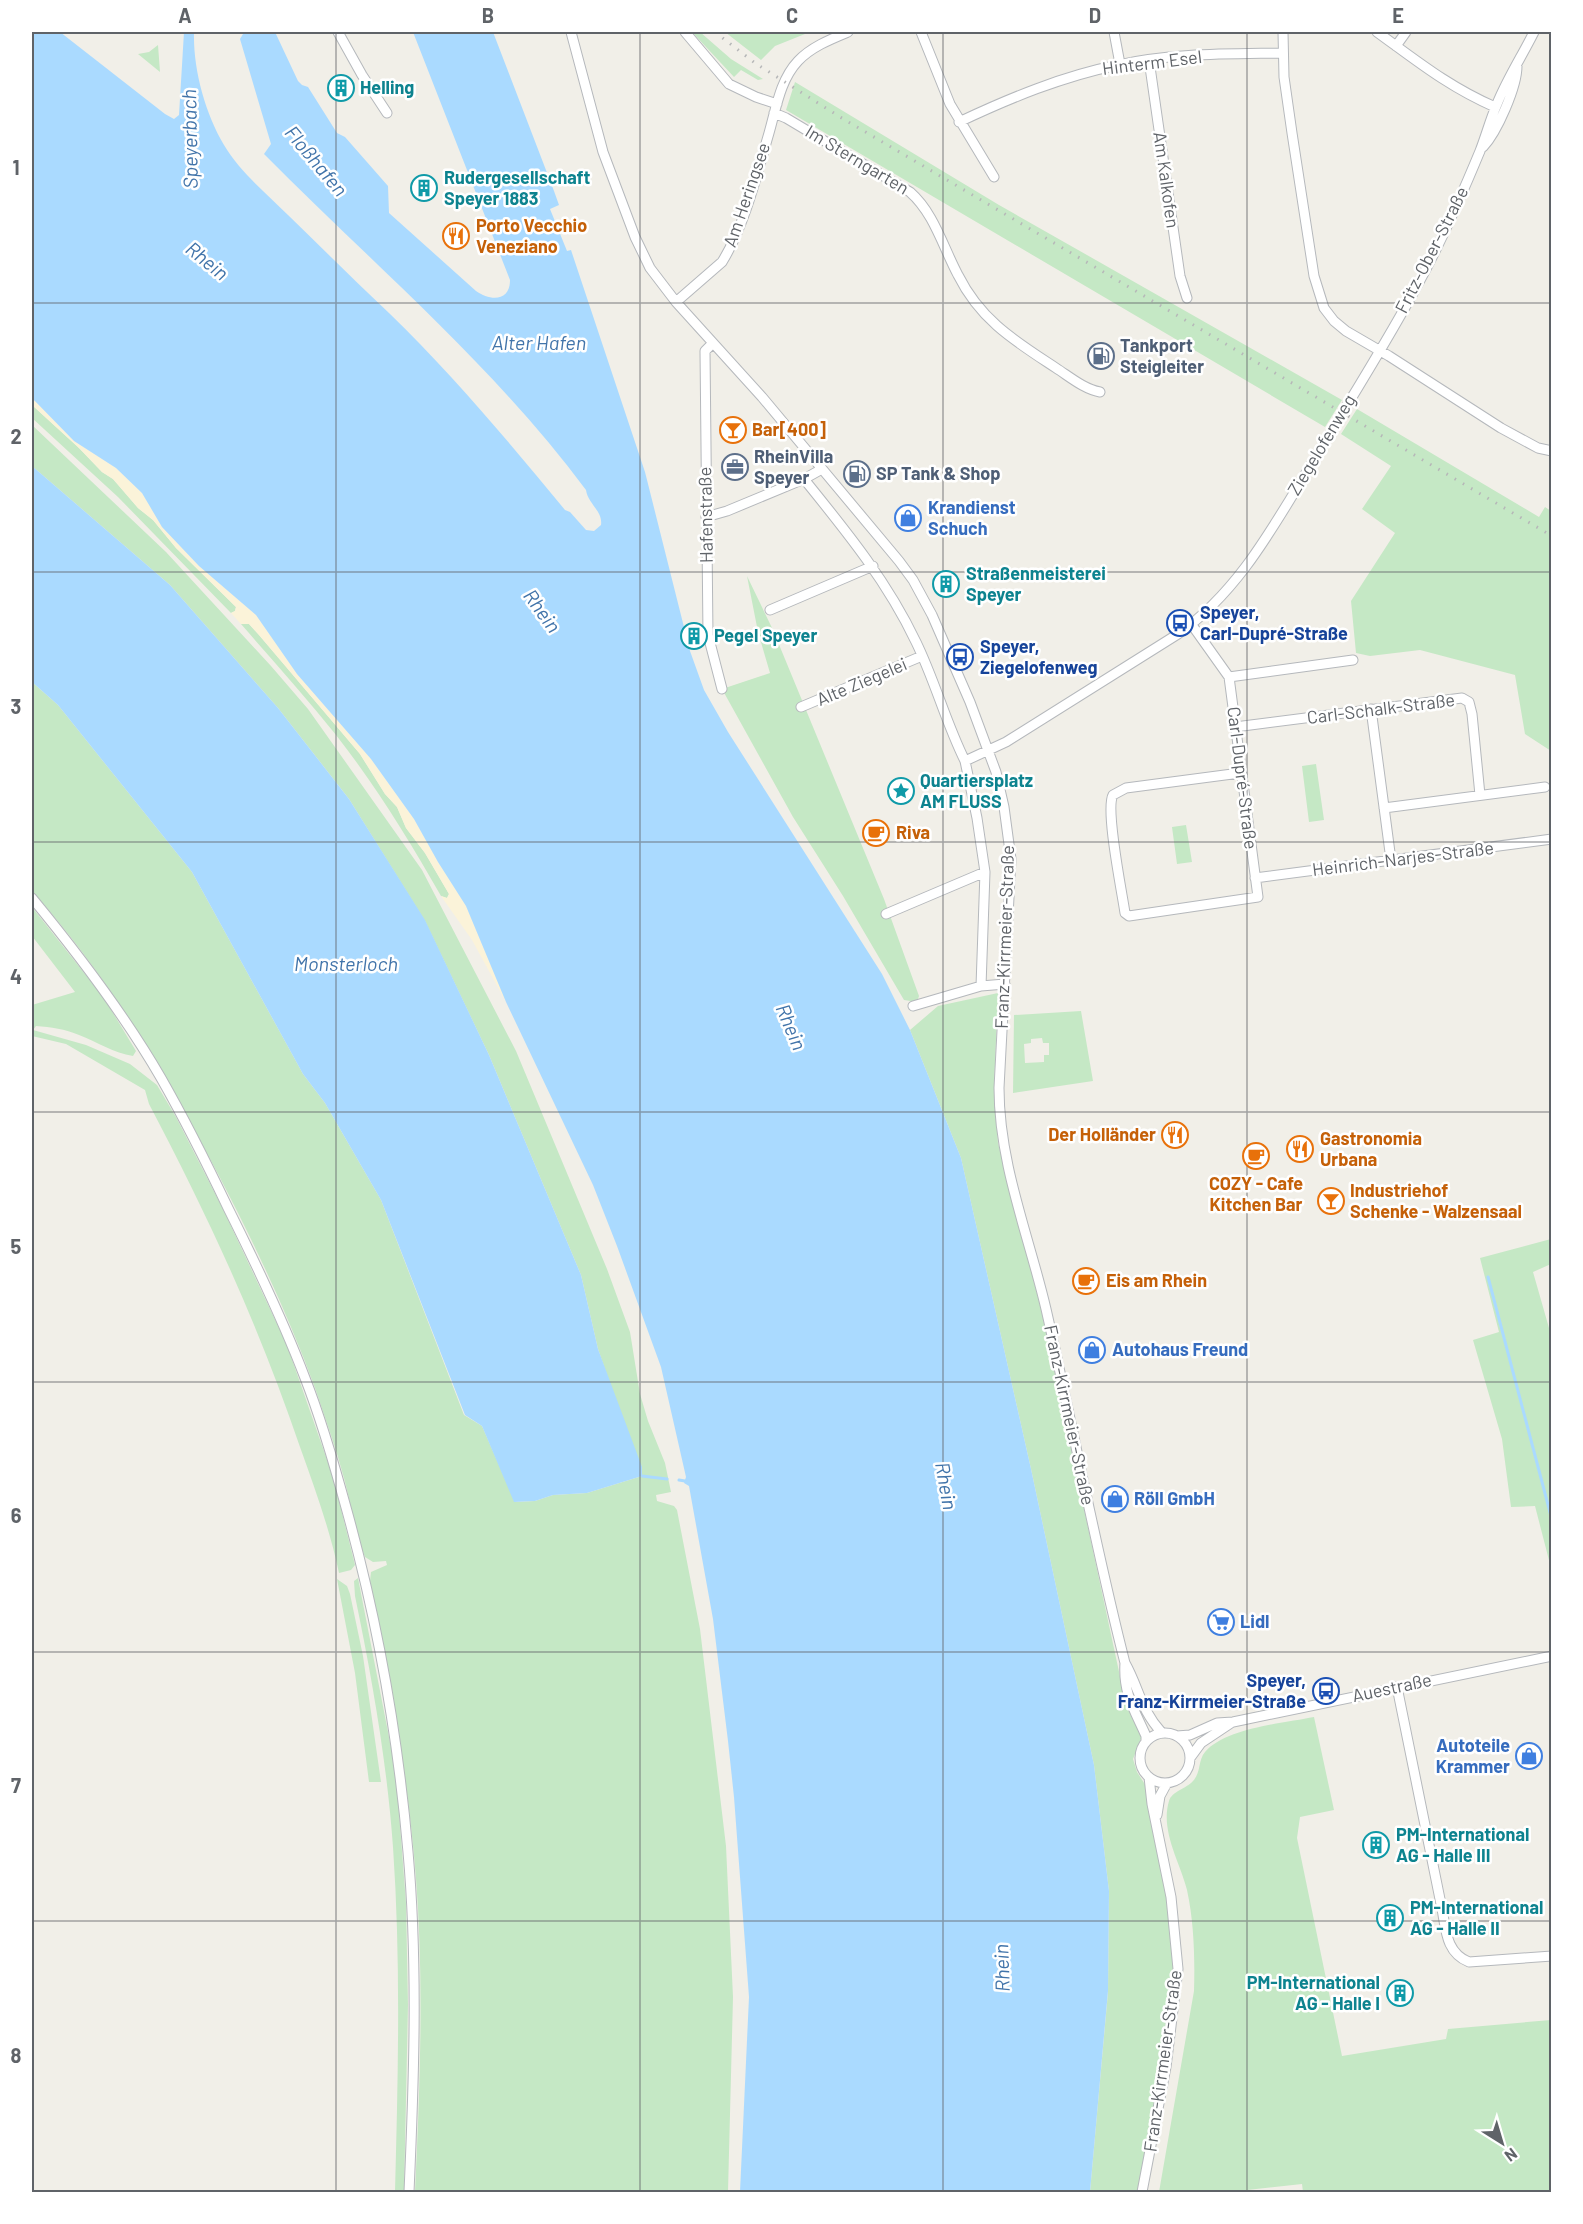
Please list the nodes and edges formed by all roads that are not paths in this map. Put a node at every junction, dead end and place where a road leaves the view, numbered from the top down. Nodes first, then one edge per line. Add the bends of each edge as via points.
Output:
1 (338, 32) edge
2 (572, 32) edge
3 (685, 32) edge
4 (847, 32) edge
5 (921, 32) edge
6 (1114, 32) edge
7 (1283, 32) edge
8 (1377, 32) edge
9 (1406, 32) edge
10 (1534, 32) edge
11 (1396, 45) junction
12 (1283, 53) junction
13 (1149, 60) junction
14 (1120, 64) junction
15 (1517, 66) junction
16 (1495, 107) junction
17 (776, 109) junction
18 (387, 113) dead end
19 (959, 122) junction
20 (1481, 149) junction
21 (994, 177) dead end
22 (1187, 298) dead end
23 (676, 302) junction
24 (713, 343) junction
25 (1379, 350) junction
26 (1100, 392) dead end
27 (1551, 451) edge
28 (822, 469) junction
29 (804, 479) junction
30 (706, 517) junction
31 (873, 566) junction
32 (770, 610) dead end
33 (1192, 625) junction
34 (922, 656) junction
35 (1353, 660) dead end
36 (1229, 677) junction
37 (722, 689) dead end
38 (801, 707) dead end
39 (1371, 709) junction
40 (1235, 727) junction
41 (989, 751) junction
42 (965, 761) junction
43 (1240, 772) junction
44 (1545, 787) dead end
45 (1480, 795) junction
46 (1384, 808) junction
47 (1551, 839) edge
48 (1391, 860) junction
49 (985, 873) junction
50 (1255, 878) junction
51 (32, 898) edge
52 (886, 914) dead end
53 (1005, 984) junction
54 (981, 986) junction
55 (913, 1006) dead end
56 (1551, 1656) edge
57 (1125, 1663) junction
58 (1397, 1687) junction
59 (1233, 1722) junction
60 (1162, 1733) junction
61 (1178, 1736) junction
62 (1146, 1742) junction
63 (1190, 1758) junction
64 (1149, 1777) junction
65 (1167, 1783) junction
66 (1156, 1823) junction
67 (1551, 1956) edge
68 (409, 2193) edge
69 (1142, 2193) edge

1 - 18 street
2 - 23 street via 616,190 644,258
3 - 17 street, Im Sterngarten via 729,84
4 - 17 street, Am Heringsee via 799,60 784,82
5 - 19 street
6 - 14 street
7 - 12 street
8 - 11 street
9 - 11 street
10 - 15 street, Fritz-Ober-Straße
11 - 16 street via 1448,84
12 - 13 street, Hinterm Esel
12 - 25 street via 1318,294 1334,321
13 - 14 street, Hinterm Esel
13 - 22 street, Am Kalkofen via 1179,276
14 - 19 street, Hinterm Esel via 1023,94
15 - 16 street, Fritz-Ober-Straße
15 - 20 street, Fritz-Ober-Straße via 1508,99 1490,140
16 - 20 street, Fritz-Ober-Straße
17 - 23 street, Am Heringsee via 727,254
17 - 26 street, Im Sterngarten via 910,192 925,207 958,276 988,318 1019,344
19 - 21 street
20 - 25 street, Fritz-Ober-Straße via 1425,271
23 - 24 street, Franz-Kirrmeier-Straße
24 - 28 street, Franz-Kirrmeier-Straße
24 - 30 street, Hafenstraße via 705,351
25 - 27 street via 1521,440
25 - 33 street, Ziegelofenweg via 1259,549 1222,596
28 - 29 street
28 - 41 street, Franz-Kirrmeier-Straße via 913,580 951,656
29 - 30 street
29 - 31 street, Alte Ziegelei
30 - 37 street, Hafenstraße via 708,635
31 - 32 street
31 - 34 street, Alte Ziegelei
33 - 36 street, Carl-Dupré-Straße
33 - 41 street, Ziegelofenweg
34 - 38 street, Alte Ziegelei
34 - 42 street, Alte Ziegelei
35 - 36 street
36 - 40 street, Carl-Dupré-Straße
39 - 40 street, Carl-Schalk-Straße
39 - 45 street, Carl-Schalk-Straße via 1459,698 1469,702
39 - 46 street
40 - 43 street, Carl-Dupré-Straße
41 - 42 street
41 - 53 street, Franz-Kirrmeier-Straße via 1004,807 1011,859
42 - 49 street, Alte Ziegelei
43 - 50 street, Carl-Dupré-Straße
43 - 50 street via 1126,788 1113,795 1110,802 1125,913 1129,916 1258,897
44 - 45 street
45 - 46 street
46 - 48 street
47 - 48 street, Heinrich-Narjes-Straße
48 - 50 street, Heinrich-Narjes-Straße
49 - 52 street
49 - 54 street, Alte Ziegelei
51 - 68 street via 106,995 160,1077 201,1153 267,1285 307,1382 335,1468 379,1645 405,1814 415,1983
53 - 54 street
53 - 57 street, Franz-Kirrmeier-Straße via 999,1088 1003,1139 1046,1306
54 - 55 street
56 - 58 street, Auestraße
57 - 60 street, Franz-Kirrmeier-Straße via 1144,1710
57 - 62 street, Franz-Kirrmeier-Straße via 1126,1690
58 - 59 street, Auestraße
58 - 67 street via 1453,1951 1469,1962
59 - 61 street, Auestraße
59 - 63 street, Auestraße via 1201,1743
60 - 61 street
60 - 62 street
61 - 63 street via 1188,1747
62 - 64 street, Franz-Kirrmeier-Straße via 1141,1763
63 - 65 street via 1182,1776
64 - 65 street
64 - 66 street, Franz-Kirrmeier-Straße
65 - 66 street, Franz-Kirrmeier-Straße via 1160,1796
66 - 69 street, Franz-Kirrmeier-Straße via 1171,1897 1178,1969 1166,2067

